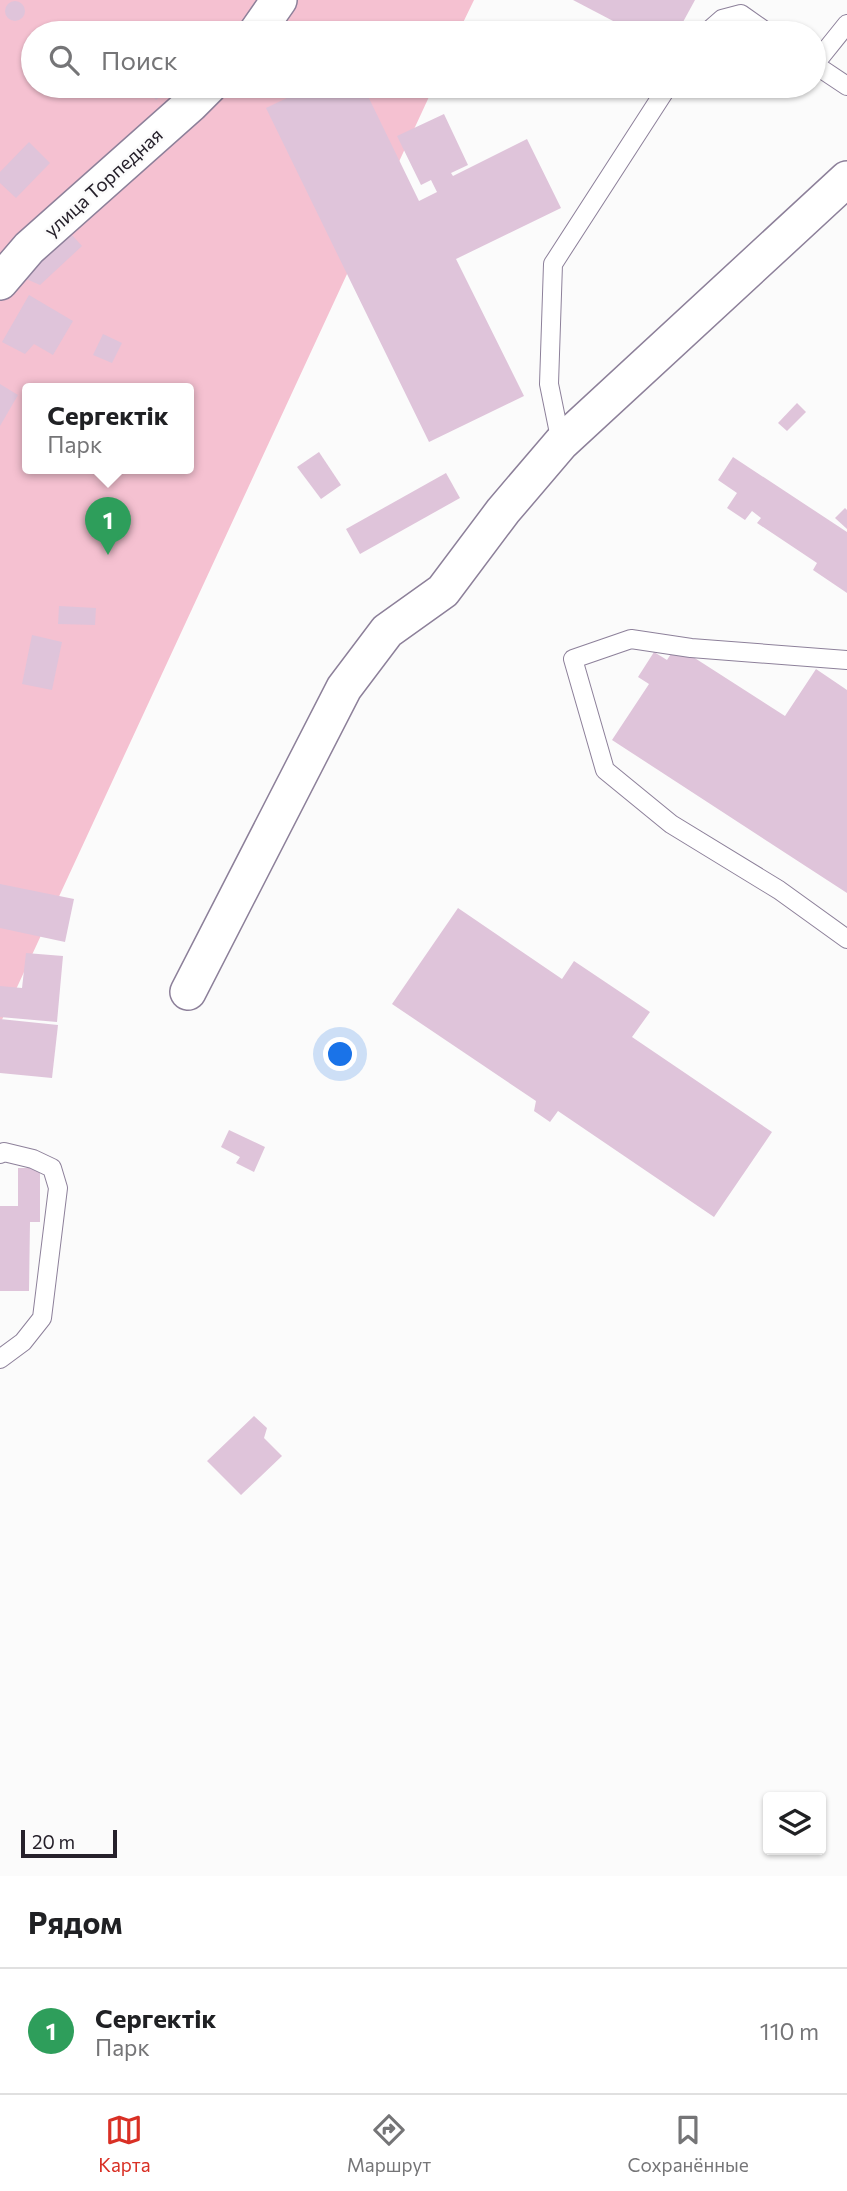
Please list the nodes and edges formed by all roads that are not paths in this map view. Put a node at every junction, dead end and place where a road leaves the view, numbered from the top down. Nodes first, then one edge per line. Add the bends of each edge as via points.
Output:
1 (279, 0) edge
2 (264, 21) edge
3 (720, 21) edge
4 (751, 21) edge
5 (847, 24) edge
6 (826, 50) edge
7 (826, 73) edge
8 (847, 86) edge
9 (197, 98) edge
10 (660, 98) edge
11 (847, 178) edge
12 (0, 282) edge
13 (561, 443) junction
14 (847, 660) edge
15 (847, 939) edge
16 (188, 992) dead end
17 (0, 1154) edge
18 (0, 1359) edge

1 - 2 street
3 - 4 lane via 741,14
5 - 6 lane
7 - 8 lane
9 - 12 street, улица Торпедная via 29,248
10 - 13 lane via 553,264 549,384
11 - 13 street
13 - 16 street via 443,591 387,631 344,688
14 - 15 lane via 631,639 573,659 605,770 671,824 779,890
17 - 18 lane via 33,1159 52,1168 58,1188 41,1318 23,1342

